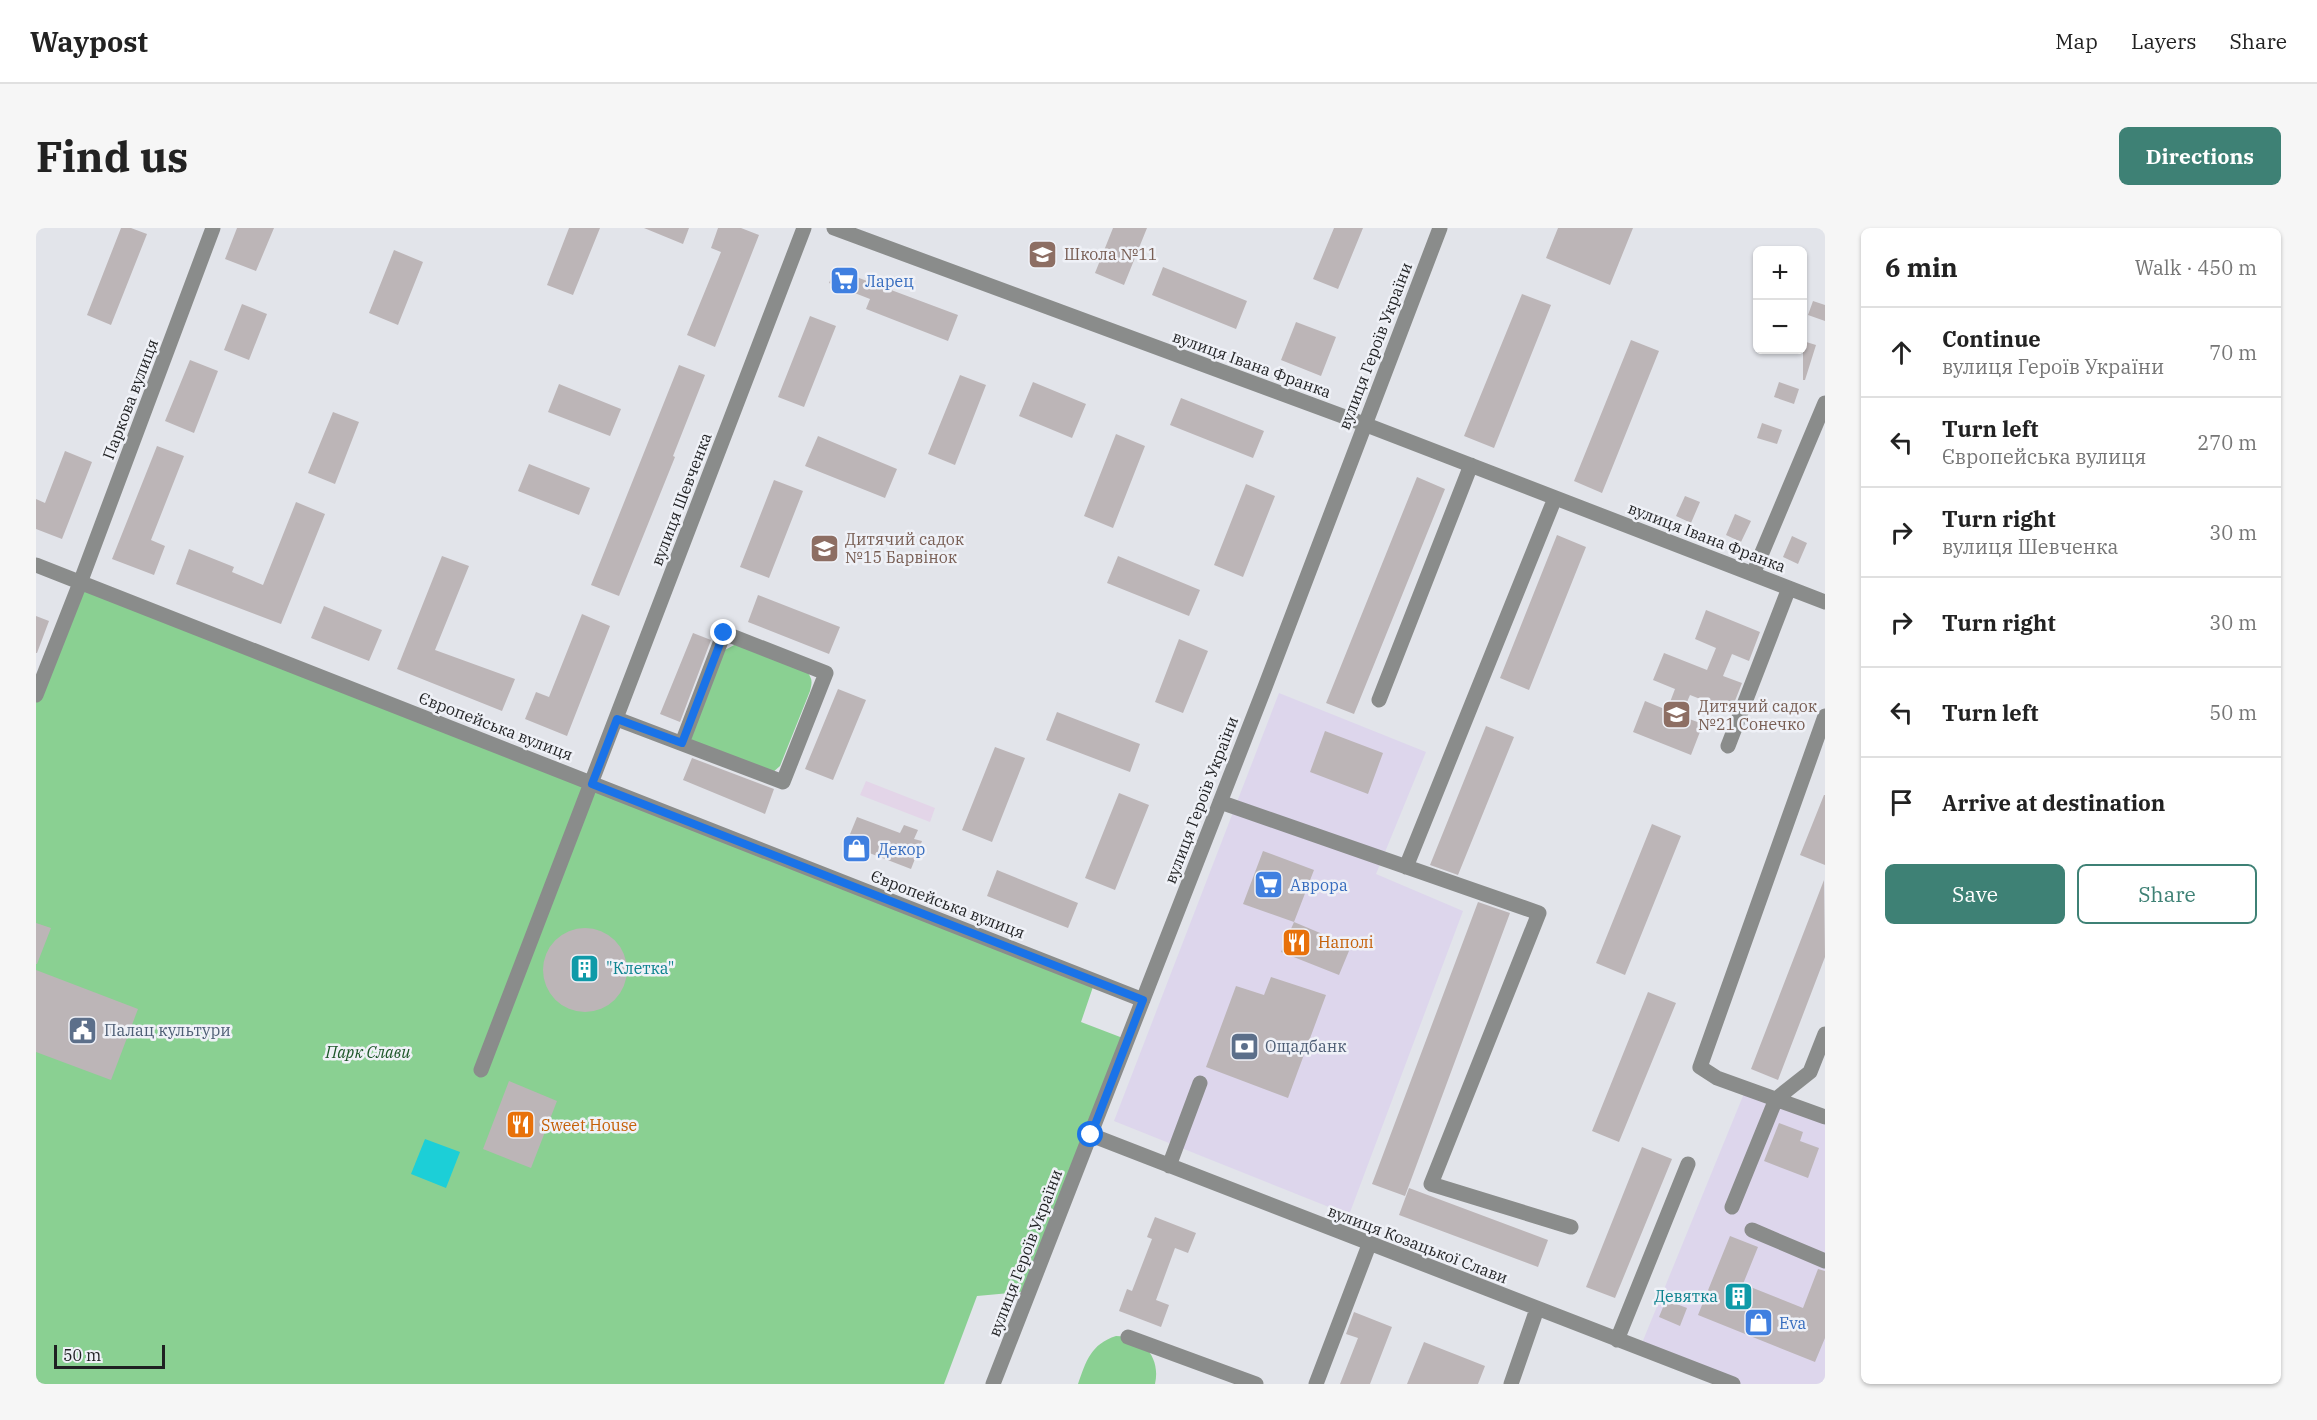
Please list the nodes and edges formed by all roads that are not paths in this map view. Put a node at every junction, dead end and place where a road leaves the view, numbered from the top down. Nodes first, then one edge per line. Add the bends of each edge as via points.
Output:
1 (213, 228) edge
2 (804, 228) edge
3 (834, 228) edge
4 (1440, 228) edge
5 (1825, 403) edge
6 (1364, 424) junction
7 (1471, 465) junction
8 (1555, 498) junction
9 (36, 565) edge
10 (1753, 574) junction
11 (80, 583) junction
12 (1790, 588) junction
13 (1825, 602) edge
14 (36, 695) edge
15 (1379, 700) dead end
16 (1825, 717) edge
17 (617, 719) junction
18 (682, 743) junction
19 (1728, 746) dead end
20 (592, 784) junction
21 (1220, 802) junction
22 (1406, 867) junction
23 (1143, 1000) junction
24 (1825, 1034) edge
25 (482, 1070) dead end
26 (1200, 1083) dead end
27 (1776, 1099) junction
28 (1825, 1118) edge
29 (1091, 1135) junction
30 (1688, 1164) dead end
31 (1168, 1166) junction
32 (1731, 1207) dead end
33 (1571, 1227) dead end
34 (1752, 1230) dead end
35 (1370, 1245) junction
36 (1825, 1261) edge
37 (1537, 1309) junction
38 (1128, 1337) dead end
39 (1617, 1340) junction
40 (1707, 1379) edge
41 (993, 1384) edge
42 (1216, 1384) edge
43 (1258, 1384) edge
44 (1316, 1384) edge
45 (1511, 1384) edge
46 (1733, 1384) edge

1 - 11 street, Паркова вулиця
2 - 17 street, вулиця Шевченка
3 - 6 street, вулиця Івана Франка
4 - 6 street, вулиця Героїв України
5 - 10 street
6 - 7 street, вулиця Івана Франка
6 - 21 street, вулиця Героїв України
7 - 8 street, вулиця Івана Франка
7 - 15 street
8 - 10 street, вулиця Івана Франка
8 - 22 street
9 - 11 street, Європейська вулиця
10 - 12 street, вулиця Івана Франка
11 - 14 street, Паркова вулиця
11 - 20 street, Європейська вулиця
12 - 13 street, вулиця Івана Франка
12 - 19 street
16 - 27 street via 1700,1067 1717,1078
17 - 18 street
17 - 20 street, вулиця Шевченка
18 - 18 street via 783,782 826,673 724,633
20 - 23 street, Європейська вулиця
20 - 25 street, вулиця Шевченка
21 - 22 street
21 - 23 street, вулиця Героїв України
22 - 33 street via 1539,913 1431,1184
23 - 29 street, вулиця Героїв України
24 - 27 street via 1810,1072
26 - 31 street
27 - 28 street
27 - 32 street
29 - 31 street, вулиця Козацької Слави
29 - 41 street, вулиця Героїв України
30 - 39 street
31 - 35 street, вулиця Козацької Слави
34 - 36 street
35 - 37 street, вулиця Козацької Слави
35 - 44 street
37 - 39 street, вулиця Козацької Слави
37 - 45 street
38 - 43 street
39 - 40 street, вулиця Козацької Слави
40 - 46 street, вулиця Козацької Слави
42 - 43 street via 1222,1369

